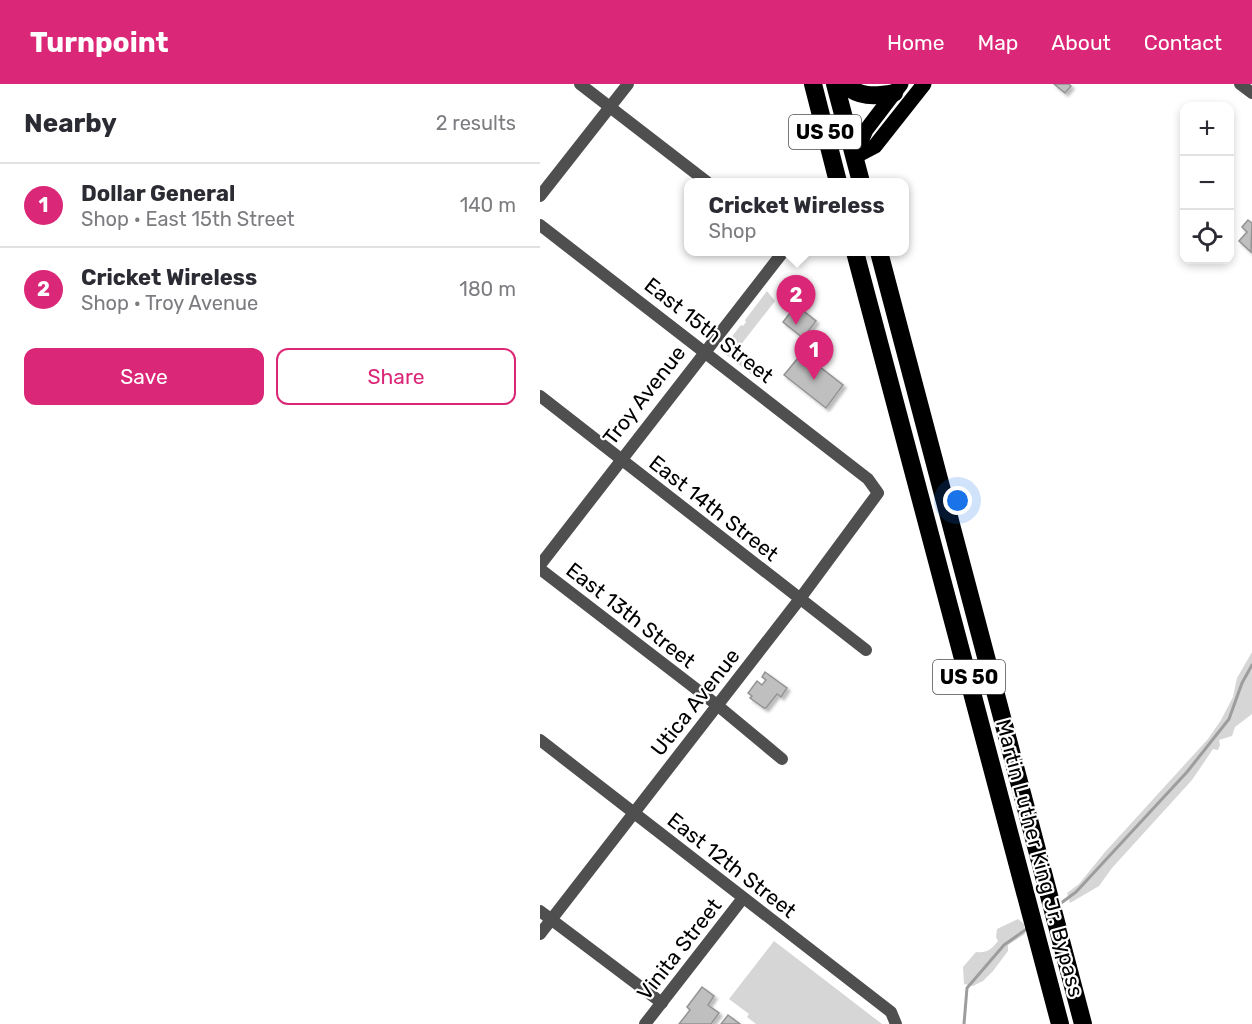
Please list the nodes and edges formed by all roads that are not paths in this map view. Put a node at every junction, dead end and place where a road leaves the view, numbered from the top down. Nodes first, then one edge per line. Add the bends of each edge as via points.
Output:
1 (580, 84) edge
2 (628, 84) edge
3 (813, 84) edge
4 (835, 84) edge
5 (843, 84) edge
6 (924, 84) edge
7 (1240, 84) edge
8 (897, 89) edge
9 (1252, 93) edge
10 (610, 107) junction
11 (854, 158) junction
12 (701, 178) edge
13 (836, 178) edge
14 (840, 178) edge
15 (860, 178) edge
16 (540, 196) edge
17 (540, 225) edge
18 (780, 256) edge
19 (856, 256) edge
20 (880, 256) edge
21 (704, 351) junction
22 (540, 396) edge
23 (621, 460) junction
24 (878, 493) joint
25 (540, 567) edge
26 (799, 600) junction
27 (866, 650) dead end
28 (717, 705) junction
29 (540, 740) edge
30 (782, 759) dead end
31 (633, 813) junction
32 (743, 898) junction
33 (540, 911) edge
34 (551, 919) junction
35 (540, 934) edge
36 (662, 1003) junction
37 (645, 1024) edge
38 (896, 1024) edge
39 (1060, 1024) edge
40 (1083, 1024) edge

1 - 10 street
2 - 10 street
3 - 13 highway, US 50
4 - 11 highway, US 50
5 - 8 highway via 864,96
6 - 11 main road via 875,146
7 - 9 street
8 - 11 main road via 866,130
10 - 12 street
10 - 16 street
11 - 14 street
11 - 15 highway, US 50
17 - 21 street, East 15th Street
18 - 21 street, Troy Avenue
19 - 39 highway, Martin Luther King Jr. Bypass / US 50
20 - 40 highway, Martin Luther King Jr. Bypass / US 50
21 - 23 street, Troy Avenue
21 - 24 street, East 15th Street via 868,479
22 - 23 street, East 14th Street
23 - 25 street, Troy Avenue
23 - 26 street, East 14th Street
24 - 26 street, Utica Avenue
25 - 28 street, East 13th Street
26 - 27 street, East 14th Street
26 - 28 street, Utica Avenue
28 - 30 street, East 13th Street
28 - 31 street, Utica Avenue
29 - 31 street, East 12th Street
31 - 32 street, East 12th Street
31 - 34 street, Utica Avenue
32 - 36 street, Vinita Street
32 - 38 street, East 12th Street via 891,1012
33 - 34 street
34 - 35 street, Utica Avenue
34 - 36 street
36 - 37 street, Vinita Street

